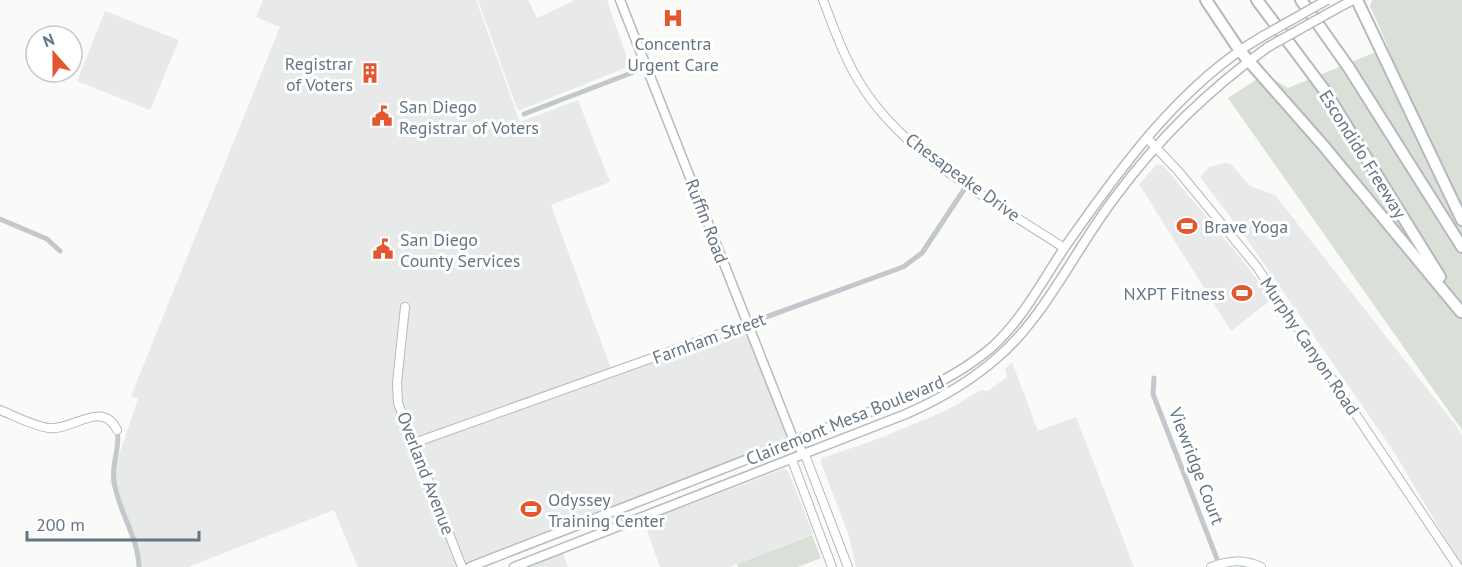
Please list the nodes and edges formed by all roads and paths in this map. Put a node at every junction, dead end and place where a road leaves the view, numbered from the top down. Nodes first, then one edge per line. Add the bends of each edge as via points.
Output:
1 (620, 0) edge
2 (823, 0) edge
3 (1206, 0) edge
4 (1257, 0) edge
5 (1301, 0) edge
6 (1327, 0) edge
7 (1355, 0) edge
8 (1240, 51) junction
9 (1249, 60) junction
10 (647, 67) junction
11 (524, 114) dead end
12 (1147, 138) junction
13 (1157, 147) junction
14 (968, 184) junction
15 (0, 219) edge
16 (1462, 220) edge
17 (1462, 247) edge
18 (1064, 248) junction
19 (60, 251) dead end
20 (405, 307) dead end
21 (1462, 312) edge
22 (747, 324) junction
23 (1154, 378) dead end
24 (0, 410) edge
25 (117, 430) joint
26 (794, 441) junction
27 (414, 443) junction
28 (805, 454) junction
29 (792, 460) junction
30 (1215, 566) edge
31 (139, 567) edge
32 (462, 567) edge
33 (470, 567) edge
34 (514, 567) edge
35 (832, 567) edge
36 (848, 567) edge
37 (1261, 567) edge
38 (1458, 567) edge

1 - 10 main road, Ruffin Road
2 - 14 street, Chesapeake Drive via 853,70 871,99 903,136
3 - 8 highway
4 - 21 highway, Escondido Freeway via 1325,91
5 - 17 highway, Escondido Freeway via 1349,68
6 - 8 main road, Clairemont Mesa Boulevard, bridge
7 - 9 main road, Clairemont Mesa Boulevard, bridge
7 - 16 highway
8 - 9 highway
8 - 12 main road, Clairemont Mesa Boulevard via 1206,78
9 - 13 main road, Clairemont Mesa Boulevard via 1214,88
9 - 21 highway
10 - 11 street
10 - 22 main road, Ruffin Road
12 - 13 street, Murphy Canyon Road
12 - 18 main road, Clairemont Mesa Boulevard
13 - 28 main road, Clairemont Mesa Boulevard via 1113,199 1032,320 999,356 941,399
13 - 38 street, Murphy Canyon Road via 1257,267
14 - 18 street, Chesapeake Drive
14 - 22 street, Farnham Street via 922,253 903,267
15 - 19 street via 47,239
18 - 26 main road, Clairemont Mesa Boulevard via 1023,312 993,346 967,366 934,385
20 - 27 street, Overland Avenue via 397,394
22 - 26 main road, Ruffin Road
22 - 27 street, Farnham Street
23 - 30 street, Viewridge Court via 1153,394
24 - 25 street via 50,428 102,416
25 - 31 street via 114,484 139,550
26 - 28 main road, Ruffin Road
26 - 29 main road, Ruffin Road
26 - 33 main road, Clairemont Mesa Boulevard
27 - 32 street, Overland Avenue
28 - 29 main road, Clairemont Mesa Boulevard
28 - 36 street, Ruffin Road
29 - 34 main road, Clairemont Mesa Boulevard
29 - 35 street, Ruffin Road
30 - 37 street via 1243,561

